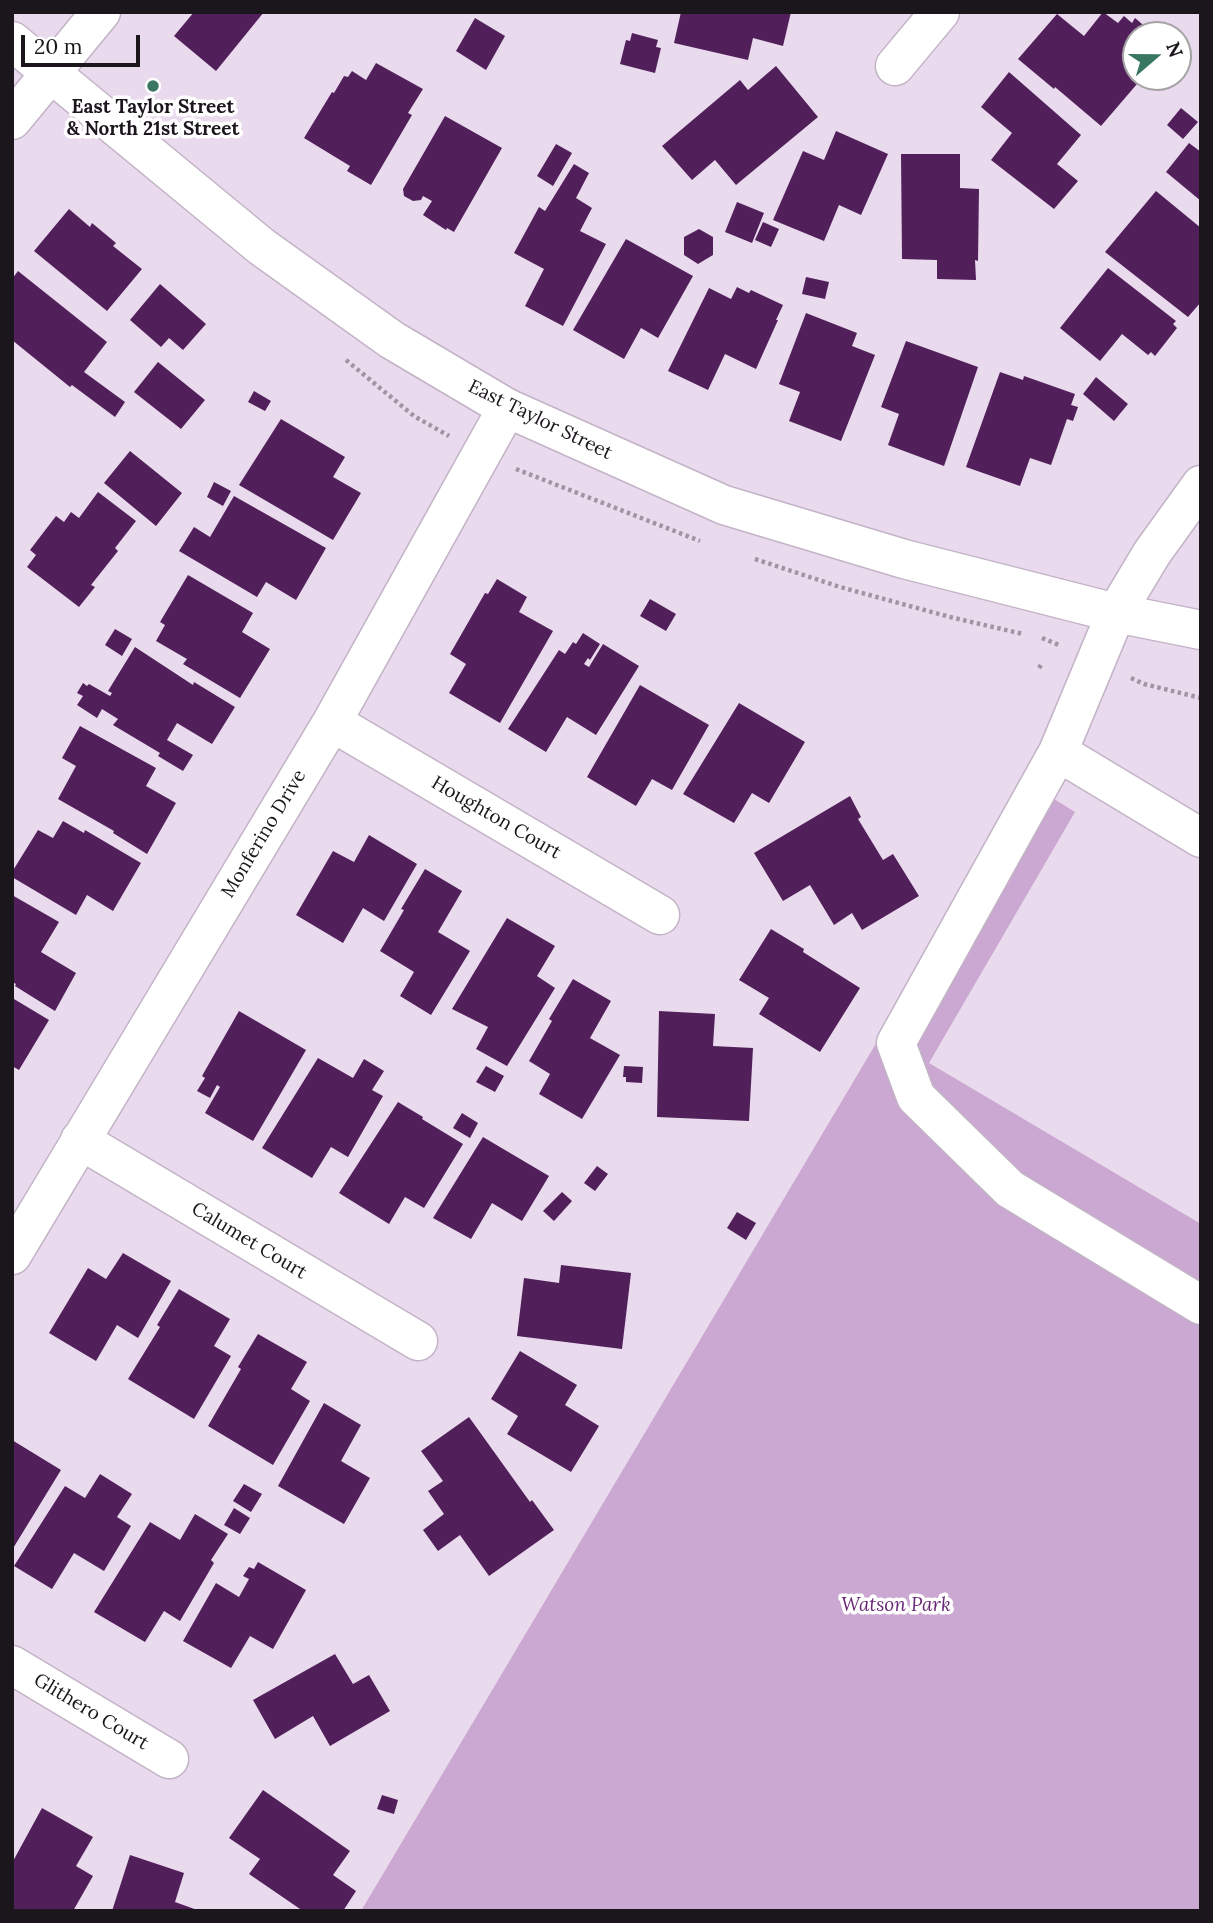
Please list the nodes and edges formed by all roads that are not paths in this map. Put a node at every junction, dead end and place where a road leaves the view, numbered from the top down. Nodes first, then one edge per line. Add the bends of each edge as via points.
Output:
1 (101, 12) edge
2 (940, 12) edge
3 (12, 41) edge
4 (895, 66) dead end
5 (51, 72) junction
6 (12, 120) edge
7 (507, 408) junction
8 (1201, 485) edge
9 (1116, 613) junction
10 (1201, 631) edge
11 (332, 722) junction
12 (1058, 752) junction
13 (1201, 838) edge
14 (660, 915) dead end
15 (80, 1140) junction
16 (12, 1255) edge
17 (1201, 1305) edge
18 (418, 1342) dead end
19 (12, 1665) edge
20 (169, 1759) dead end

1 - 5 street
2 - 4 street
3 - 5 street, East Taylor Street
5 - 6 street
5 - 7 street, East Taylor Street via 262,247 392,340
7 - 9 street, East Taylor Street via 724,505 904,559
7 - 11 street, Monferino Drive
8 - 9 street
9 - 10 street, East Taylor Street
9 - 12 street
11 - 14 street, Houghton Court
11 - 15 street, Monferino Drive
12 - 13 street
12 - 17 street via 897,1043 916,1097 1010,1189
15 - 16 street, Monferino Drive
15 - 18 street, Calumet Court
19 - 20 street, Glithero Court

